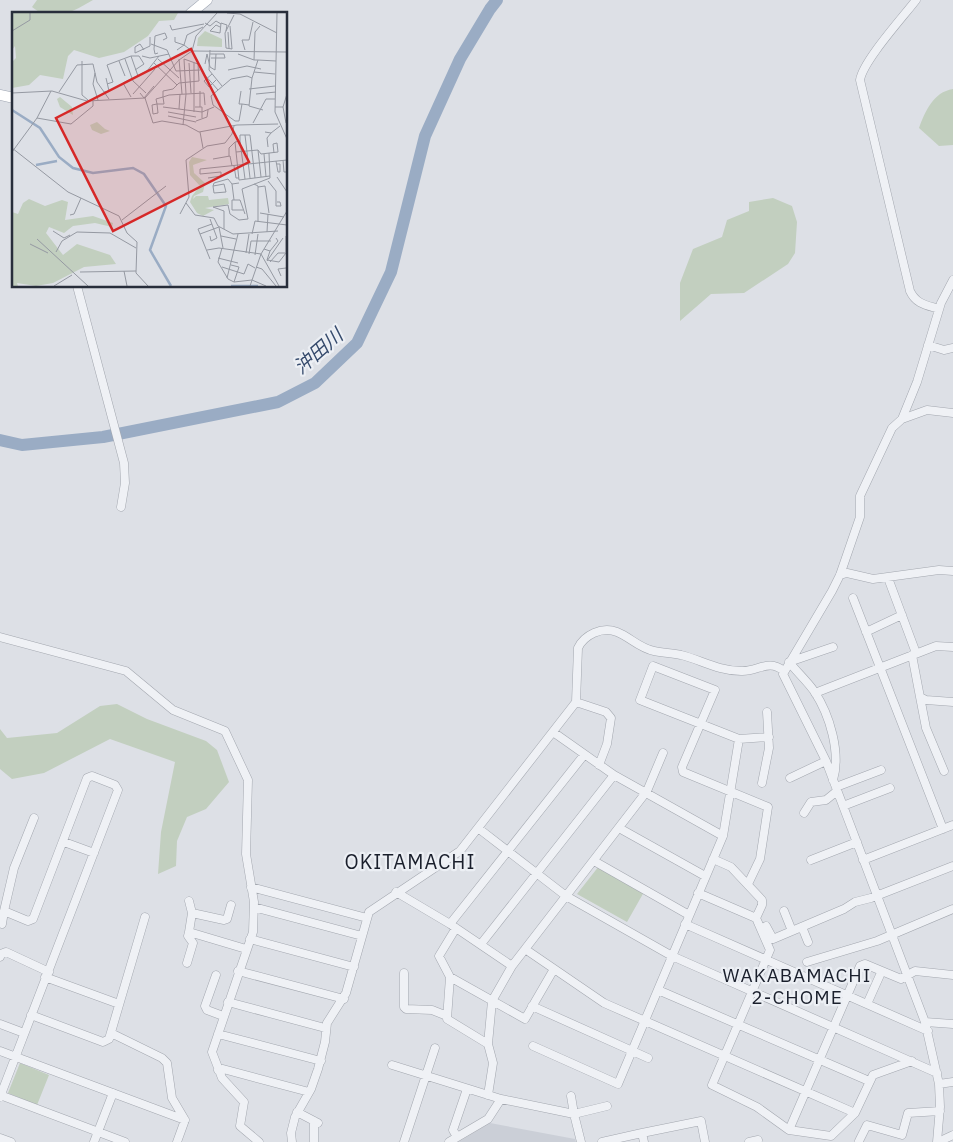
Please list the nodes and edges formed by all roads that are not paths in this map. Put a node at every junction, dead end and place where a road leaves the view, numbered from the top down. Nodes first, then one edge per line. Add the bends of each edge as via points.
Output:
1 (207, 0) edge
2 (916, 0) edge
3 (192, 12) edge
4 (953, 281) edge
5 (78, 288) edge
6 (939, 309) junction
7 (928, 345) junction
8 (953, 348) edge
9 (953, 414) edge
10 (902, 419) junction
11 (121, 507) dead end
12 (953, 571) edge
13 (840, 575) junction
14 (888, 578) junction
15 (853, 598) dead end
16 (902, 615) junction
17 (866, 632) junction
18 (0, 637) edge
19 (953, 646) edge
20 (833, 648) dead end
21 (914, 654) junction
22 (789, 662) junction
23 (880, 667) junction
24 (784, 670) junction
25 (815, 692) junction
26 (920, 697) junction
27 (576, 702) junction
28 (953, 702) edge
29 (767, 712) dead end
30 (700, 724) junction
31 (553, 732) junction
32 (769, 738) junction
33 (739, 739) junction
34 (663, 753) dead end
35 (584, 755) junction
36 (826, 761) junction
37 (600, 765) junction
38 (881, 770) dead end
39 (944, 771) dead end
40 (614, 774) junction
41 (790, 778) dead end
42 (762, 783) dead end
43 (836, 786) junction
44 (890, 788) dead end
45 (730, 793) junction
46 (645, 794) junction
47 (843, 806) junction
48 (804, 813) dead end
49 (34, 818) dead end
50 (953, 825) edge
51 (478, 828) junction
52 (619, 828) junction
53 (943, 829) junction
54 (723, 836) junction
55 (64, 842) junction
56 (857, 842) junction
57 (508, 853) junction
58 (94, 854) junction
59 (713, 859) junction
60 (594, 860) junction
61 (811, 860) dead end
62 (863, 860) junction
63 (953, 866) edge
64 (537, 875) junction
65 (705, 876) junction
66 (748, 884) junction
67 (251, 887) junction
68 (396, 892) junction
69 (698, 893) junction
70 (566, 896) junction
71 (876, 896) junction
72 (189, 901) dead end
73 (230, 905) dead end
74 (254, 907) junction
75 (953, 908) edge
76 (784, 910) dead end
77 (4, 911) junction
78 (192, 913) junction
79 (689, 915) junction
80 (145, 917) dead end
81 (367, 918) junction
82 (756, 918) junction
83 (2, 924) dead end
84 (685, 924) junction
85 (453, 926) junction
86 (766, 926) dead end
87 (802, 927) junction
88 (792, 930) junction
89 (189, 932) junction
90 (892, 933) junction
91 (362, 936) junction
92 (250, 939) junction
93 (808, 942) dead end
94 (481, 944) junction
95 (246, 949) junction
96 (525, 949) junction
97 (672, 956) junction
98 (0, 957) edge
99 (767, 960) junction
100 (187, 962) dead end
101 (807, 962) dead end
102 (512, 966) junction
103 (354, 967) junction
104 (554, 969) junction
105 (238, 971) junction
106 (404, 973) dead end
107 (47, 975) junction
108 (216, 975) dead end
109 (880, 975) dead end
110 (953, 975) edge
111 (908, 976) junction
112 (450, 977) junction
113 (658, 990) junction
114 (753, 991) junction
115 (848, 995) junction
116 (344, 999) junction
117 (492, 1000) junction
118 (228, 1002) junction
119 (119, 1004) junction
120 (867, 1004) junction
121 (532, 1006) junction
122 (31, 1015) junction
123 (224, 1016) junction
124 (447, 1016) junction
125 (644, 1020) junction
126 (925, 1022) junction
127 (0, 1024) edge
128 (953, 1024) edge
129 (739, 1025) junction
130 (834, 1027) junction
131 (325, 1028) junction
132 (928, 1030) junction
133 (24, 1033) junction
134 (111, 1033) junction
135 (218, 1034) junction
136 (488, 1044) junction
137 (533, 1046) dead end
138 (435, 1048) dead end
139 (0, 1051) edge
140 (631, 1051) junction
141 (15, 1056) junction
142 (725, 1056) junction
143 (648, 1058) dead end
144 (820, 1060) junction
145 (321, 1061) junction
146 (912, 1061) junction
147 (392, 1065) dead end
148 (218, 1070) junction
149 (937, 1073) junction
150 (426, 1076) junction
151 (869, 1081) junction
152 (953, 1082) edge
153 (939, 1084) junction
154 (467, 1089) junction
155 (806, 1091) junction
156 (309, 1092) junction
157 (113, 1093) junction
158 (488, 1095) junction
159 (0, 1096) edge
160 (571, 1096) dead end
161 (501, 1099) junction
162 (607, 1106) dead end
163 (940, 1111) junction
164 (297, 1112) junction
165 (855, 1112) junction
166 (574, 1114) junction
167 (185, 1120) junction
168 (789, 1130) junction
169 (98, 1132) junction
170 (642, 1133) junction
171 (953, 1135) edge
172 (458, 1137) junction
173 (0, 1138) edge
174 (758, 1140) dead end
175 (859, 1141) edge
176 (11, 1142) edge
177 (94, 1142) edge
178 (125, 1142) edge
179 (177, 1142) edge
180 (259, 1142) edge
181 (292, 1142) edge
182 (314, 1142) edge
183 (404, 1142) edge
184 (449, 1142) edge
185 (581, 1142) edge
186 (602, 1142) edge
187 (644, 1142) edge
188 (705, 1142) edge
189 (749, 1142) edge
190 (937, 1142) edge

1 - 3 main road
2 - 6 street via 877,50 860,80 910,291 914,300
4 - 6 street
5 - 11 street via 123,460 126,483
6 - 7 street
7 - 8 street via 944,350
7 - 10 street
9 - 10 street via 927,410
10 - 13 street via 892,428 860,496 860,516
12 - 14 street via 938,570
13 - 14 street
13 - 22 street
14 - 16 street
15 - 17 street
16 - 17 street
16 - 21 street
17 - 23 street
18 - 67 street via 126,671 173,710 225,731 247,777 246,854
19 - 21 street via 936,646
20 - 22 street
21 - 23 street
21 - 26 street
22 - 24 street
22 - 25 street
23 - 25 street
23 - 53 street
24 - 27 street via 768,664 743,671 730,670 637,646 617,632 591,633 578,648
24 - 36 street via 785,679
25 - 43 street via 834,744
26 - 28 street
26 - 39 street via 926,728
27 - 31 street
27 - 37 street via 606,712 611,718
29 - 32 street
30 - 30 street via 640,700 653,666 715,690
30 - 33 street
30 - 45 street via 682,767 683,772
31 - 35 street
31 - 51 street
32 - 33 street
32 - 42 street
33 - 45 street
34 - 46 street
35 - 37 street
35 - 57 street
36 - 41 street
36 - 43 street
37 - 40 street
38 - 43 street
40 - 46 street
40 - 64 street
43 - 47 street
43 - 48 street via 826,800 811,802
44 - 47 street
45 - 54 street
45 - 66 street via 768,807 760,859
46 - 52 street
46 - 54 street
47 - 56 street
49 - 77 street via 14,868
50 - 53 street
51 - 57 street
51 - 68 street via 460,851
52 - 60 street
52 - 65 street
53 - 62 street
54 - 59 street
55 - 58 street
55 - 58 street via 88,778 92,776 115,785 118,790
55 - 77 street via 33,920
56 - 61 street
56 - 62 street
57 - 64 street
57 - 85 street
58 - 107 street
59 - 65 street
59 - 66 street via 731,867
60 - 70 street
60 - 79 street
62 - 71 street
63 - 71 street
64 - 70 street
64 - 94 street
65 - 69 street
66 - 82 street via 762,900
67 - 74 street
67 - 81 street
68 - 81 street via 369,912
68 - 85 street
69 - 79 street
69 - 82 street
70 - 96 street
70 - 97 street
71 - 87 street via 855,902
71 - 90 street
72 - 78 street
73 - 78 street via 224,920
74 - 91 street
74 - 92 street
75 - 90 street
76 - 88 street
77 - 83 street
78 - 89 street
79 - 84 street
80 - 119 street
81 - 91 street
82 - 99 street via 770,950
84 - 97 street
84 - 99 street
85 - 94 street
85 - 112 street via 439,956
86 - 88 street via 773,938
87 - 88 street
87 - 93 street
89 - 95 street
89 - 100 street via 193,943
90 - 101 street via 857,948
90 - 111 street
91 - 103 street
92 - 95 street
92 - 103 street
94 - 102 street
95 - 105 street
96 - 102 street
96 - 104 street
97 - 113 street
97 - 114 street
98 - 107 street via 6,952
99 - 114 street
99 - 115 street
102 - 117 street
103 - 116 street
104 - 121 street
104 - 125 street via 604,1003
105 - 116 street
105 - 118 street
106 - 124 street via 406,1009 432,1010
107 - 119 street
107 - 122 street
108 - 123 street via 206,1006 207,1010
109 - 120 street
110 - 111 street via 915,971
111 - 115 street via 899,979 863,964
111 - 126 street
112 - 117 street
112 - 124 street
113 - 125 street
113 - 129 street
114 - 129 street
114 - 130 street
115 - 120 street
115 - 130 street
116 - 131 street
117 - 121 street via 525,1019
117 - 136 street
118 - 123 street
118 - 131 street
119 - 134 street
120 - 132 street
121 - 140 street
122 - 133 street
122 - 134 street via 103,1042
123 - 135 street
124 - 136 street
125 - 140 street
125 - 142 street
126 - 128 street
126 - 132 street
127 - 133 street
129 - 142 street
129 - 144 street
130 - 144 street
130 - 146 street
131 - 145 street via 326,1042
132 - 149 street
133 - 141 street
134 - 167 street via 167,1063 172,1098
135 - 145 street
135 - 148 street via 212,1052
136 - 158 street via 493,1063
137 - 140 street via 618,1084
138 - 150 street
139 - 141 street
140 - 143 street
141 - 157 street
141 - 159 street
142 - 155 street
142 - 168 street via 712,1086 757,1108
144 - 151 street
144 - 155 street
145 - 156 street
146 - 149 street
146 - 151 street via 877,1073
147 - 150 street
148 - 156 street
148 - 180 street via 244,1102 240,1126
149 - 153 street
150 - 154 street
150 - 183 street
151 - 165 street
152 - 153 street
153 - 163 street
154 - 158 street
154 - 172 street via 453,1130
155 - 165 street
155 - 168 street
156 - 164 street
157 - 167 street
157 - 169 street
158 - 161 street
159 - 169 street
160 - 166 street
161 - 166 street
161 - 172 street via 488,1119
162 - 166 street
163 - 175 street via 908,1114 902,1135 867,1125
163 - 190 street
164 - 181 street
164 - 182 street via 316,1122
165 - 168 street via 830,1136
166 - 185 street
167 - 179 street
169 - 177 street
169 - 178 street
170 - 186 street
170 - 187 street
170 - 188 street via 701,1121
171 - 190 street
172 - 184 street
173 - 176 street
174 - 189 street

